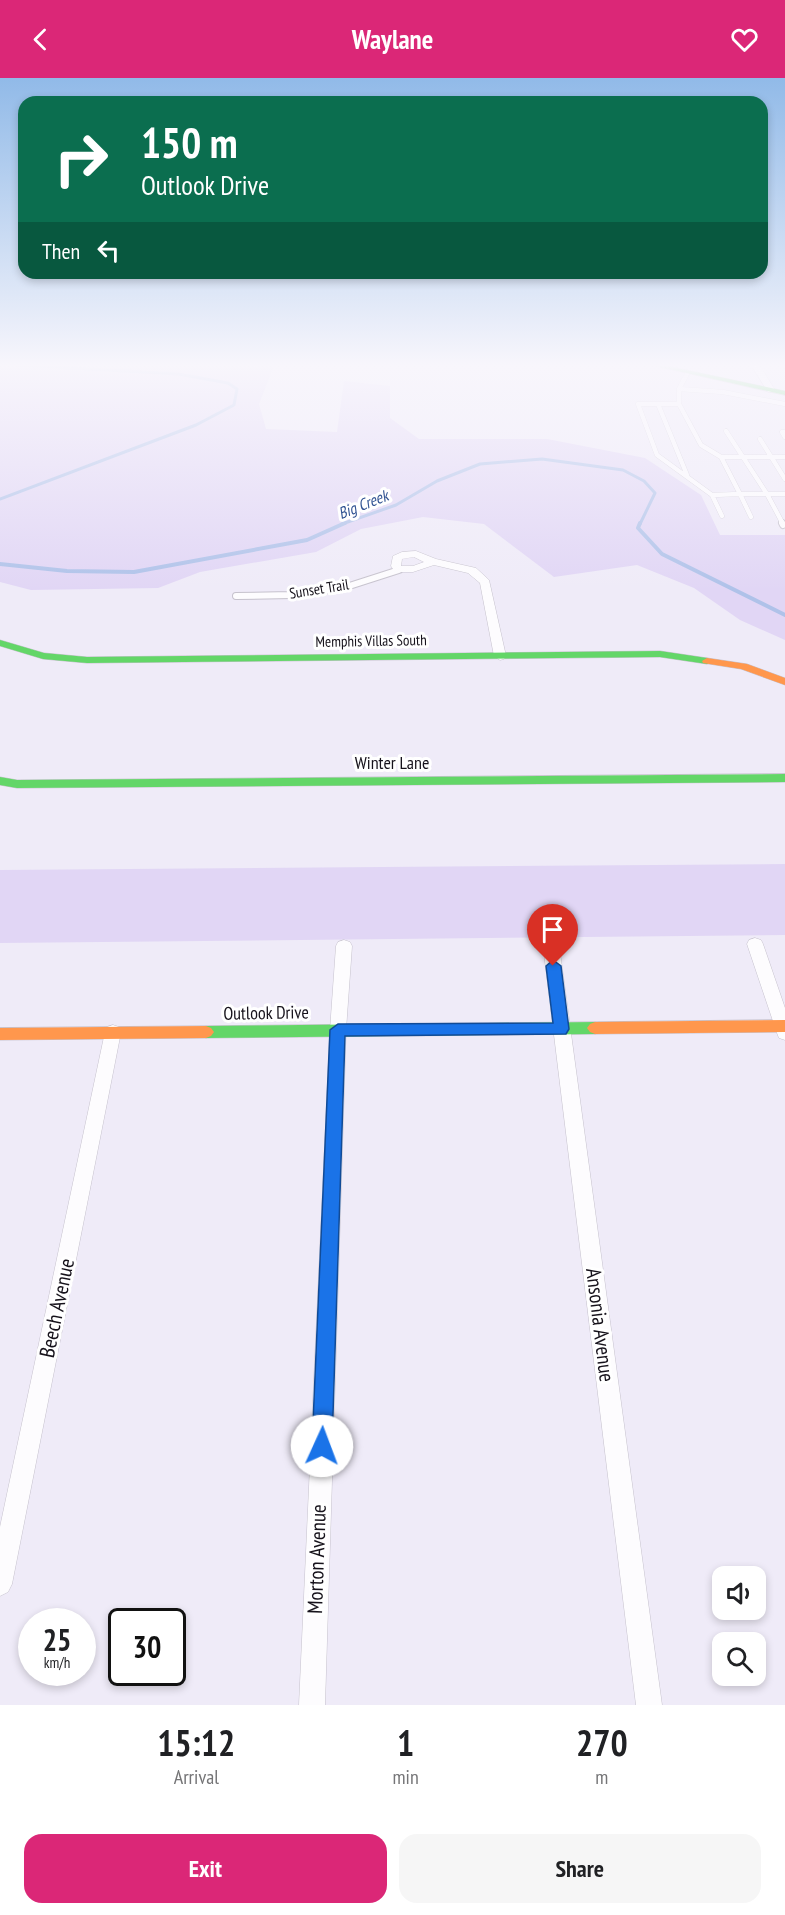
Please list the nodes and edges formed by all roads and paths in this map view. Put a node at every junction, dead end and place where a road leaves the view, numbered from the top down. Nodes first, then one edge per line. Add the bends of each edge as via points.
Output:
1 (651, 439) edge
2 (672, 439) edge
3 (698, 439) edge
4 (731, 439) edge
5 (760, 439) dead end
6 (721, 457) junction
7 (744, 457) junction
8 (772, 457) junction
9 (785, 457) edge
10 (687, 475) junction
11 (785, 480) edge
12 (740, 494) junction
13 (767, 494) junction
14 (785, 494) edge
15 (712, 495) junction
16 (722, 516) dead end
17 (751, 517) dead end
18 (783, 525) dead end
19 (433, 562) junction
20 (399, 570) junction
21 (236, 596) dead end
22 (0, 644) edge
23 (500, 656) junction
24 (785, 682) edge
25 (785, 778) edge
26 (0, 781) edge
27 (755, 944) dead end
28 (551, 945) dead end
29 (344, 946) dead end
30 (561, 1029) junction
31 (784, 1029) edge
32 (338, 1030) junction
33 (113, 1032) junction
34 (0, 1034) edge
35 (0, 1584) edge
36 (312, 1705) edge
37 (649, 1705) edge

1 - 10 lane via 657,455
2 - 10 lane
3 - 6 lane
4 - 7 lane
5 - 8 lane
6 - 7 lane
6 - 12 lane
7 - 8 lane
7 - 13 lane
8 - 9 lane
8 - 11 lane
10 - 15 lane
12 - 13 lane
12 - 15 lane
12 - 17 lane
13 - 14 lane
13 - 18 lane
15 - 16 lane
19 - 20 street via 419,569
19 - 20 street via 416,554 402,555 396,562
19 - 23 street via 472,570 485,582
20 - 21 lane, Sunset Trail via 342,588 291,595
22 - 23 street, Memphis Villas South via 43,656 87,660
23 - 24 street, Memphis Villas South via 660,654 743,666
25 - 26 street, Winter Lane via 17,784
27 - 31 street
28 - 30 street, Ansonia Avenue
29 - 32 street, Morton Avenue
30 - 31 street, Outlook Drive
30 - 32 street, Outlook Drive
30 - 37 street, Ansonia Avenue
32 - 33 street, Outlook Drive
32 - 36 street, Morton Avenue
33 - 34 street, Outlook Drive
33 - 35 street, Beech Avenue

